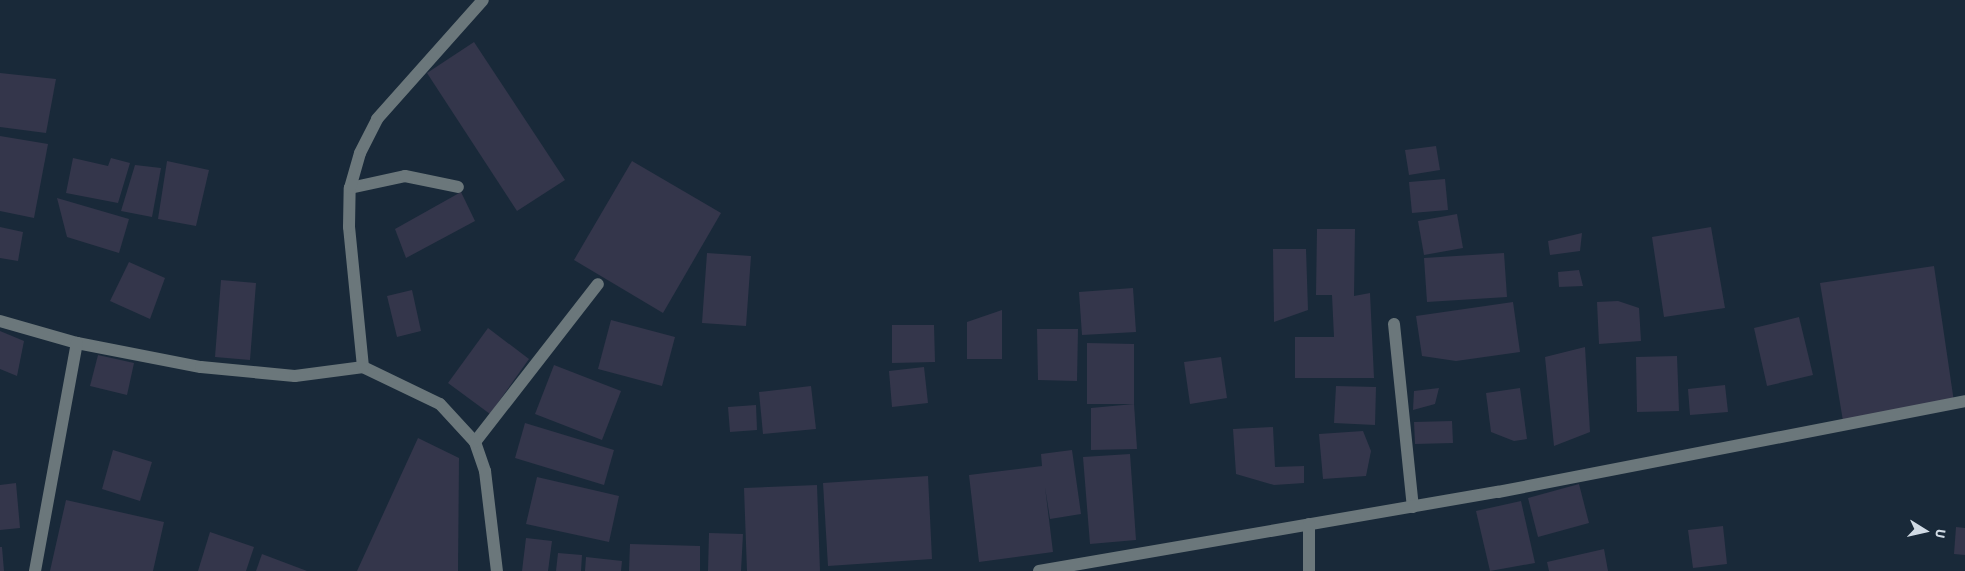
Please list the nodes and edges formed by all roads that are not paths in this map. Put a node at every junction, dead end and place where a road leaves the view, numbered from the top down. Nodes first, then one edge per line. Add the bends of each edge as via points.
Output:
1 (483, 0) edge
2 (458, 187) dead end
3 (350, 188) junction
4 (598, 284) dead end
5 (0, 321) edge
6 (1394, 324) dead end
7 (77, 343) junction
8 (363, 366) junction
9 (1965, 401) edge
10 (475, 442) junction
11 (1413, 507) junction
12 (1309, 524) junction
13 (35, 571) edge
14 (497, 571) edge
15 (1039, 571) edge
16 (1309, 571) edge

1 - 3 street via 377,119 360,153
2 - 3 street via 405,176
3 - 8 street via 349,227
4 - 10 street
5 - 7 street
6 - 11 street
7 - 8 street via 201,367 295,376
7 - 13 street
8 - 10 street via 440,404
9 - 11 street
10 - 14 street via 485,471
11 - 12 street
12 - 15 street
12 - 16 street

